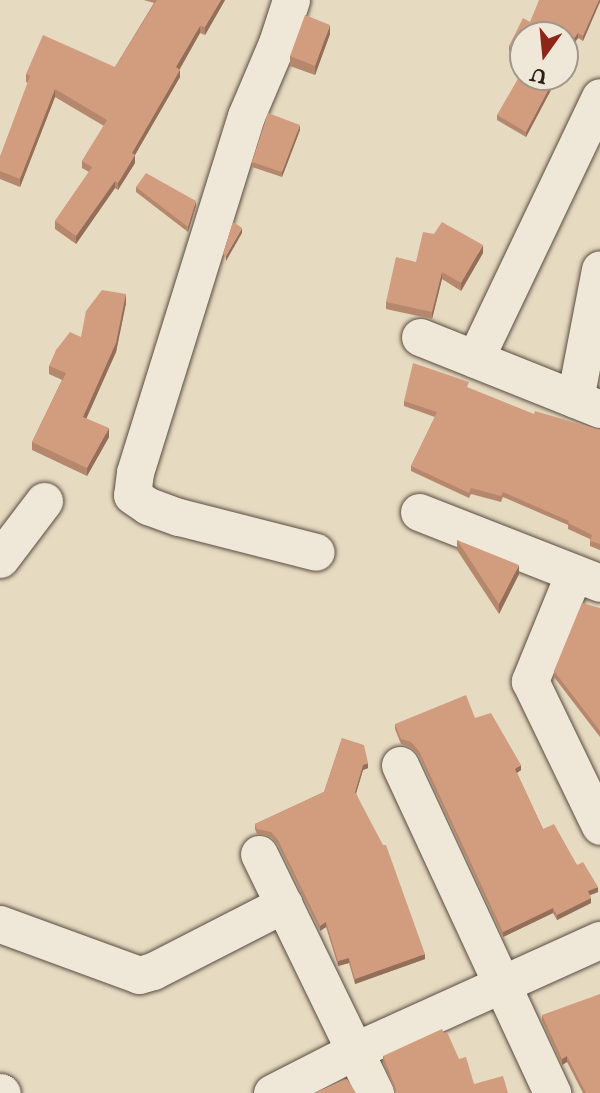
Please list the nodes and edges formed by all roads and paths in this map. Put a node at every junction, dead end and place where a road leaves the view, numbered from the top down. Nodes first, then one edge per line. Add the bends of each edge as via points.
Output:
1 (291, 0) edge
2 (600, 97) edge
3 (600, 269) edge
4 (420, 337) dead end
5 (475, 359) junction
6 (587, 404) edge
7 (44, 500) dead end
8 (419, 512) dead end
9 (316, 552) dead end
10 (0, 559) edge
11 (587, 578) edge
12 (400, 765) dead end
13 (600, 826) edge
14 (259, 854) dead end
15 (284, 904) junction
16 (0, 924) edge
17 (600, 940) edge
18 (502, 984) junction
19 (356, 1050) junction
20 (272, 1093) edge
21 (375, 1093) edge
22 (552, 1093) edge

1 - 9 street via 246,117 135,472 132,495 179,517
2 - 5 street
3 - 6 street
4 - 5 street
5 - 6 street
7 - 10 street
8 - 11 street
11 - 13 street via 530,681
12 - 18 street
14 - 15 street
15 - 16 street via 139,975
15 - 19 street
17 - 18 street
18 - 19 street
18 - 22 street
19 - 20 street
19 - 21 street

